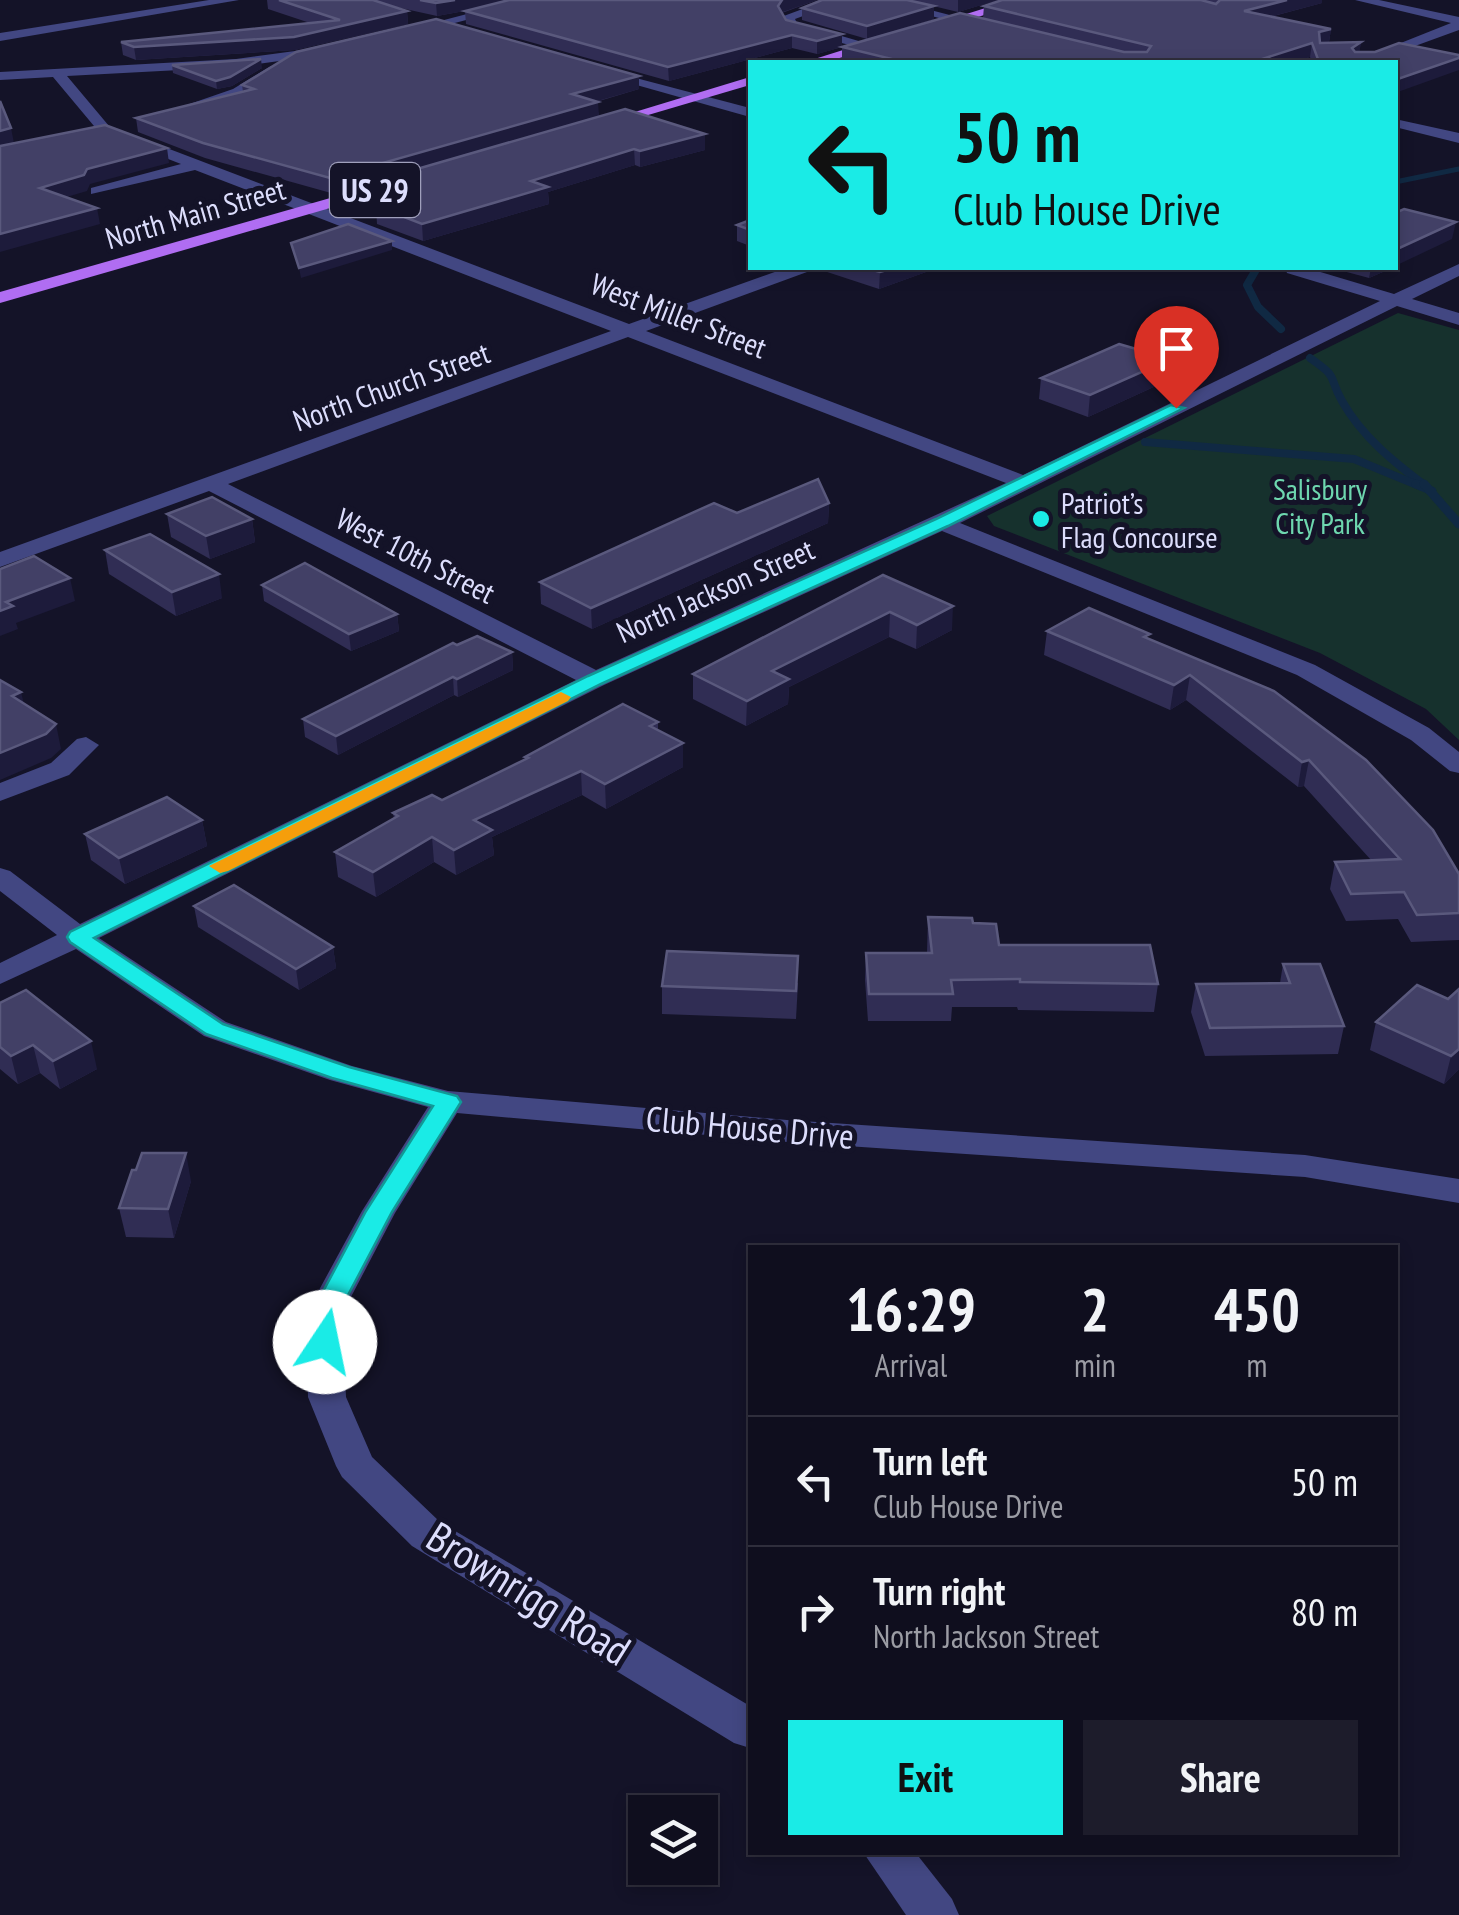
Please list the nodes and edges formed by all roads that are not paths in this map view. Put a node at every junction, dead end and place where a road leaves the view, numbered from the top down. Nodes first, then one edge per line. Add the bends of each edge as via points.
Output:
1 (233, 0) edge
2 (537, 0) edge
3 (840, 0) edge
4 (876, 0) edge
5 (1025, 0) edge
6 (1361, 0) edge
7 (409, 17) edge
8 (957, 20) junction
9 (1459, 23) edge
10 (434, 24) junction
11 (1006, 31) edge
12 (914, 32) edge
13 (467, 34) edge
14 (390, 35) edge
15 (0, 37) edge
16 (897, 37) edge
17 (1350, 46) edge
18 (864, 47) junction
19 (340, 48) edge
20 (1388, 52) junction
21 (296, 58) junction
22 (819, 60) edge
23 (1366, 60) edge
24 (580, 64) edge
25 (56, 72) junction
26 (0, 76) edge
27 (748, 82) edge
28 (697, 97) junction
29 (748, 111) edge
30 (172, 112) edge
31 (138, 120) edge
32 (1398, 124) edge
33 (586, 129) edge
34 (97, 131) junction
35 (1459, 138) edge
36 (195, 165) junction
37 (418, 178) edge
38 (97, 190) dead end
39 (310, 209) junction
40 (1459, 269) edge
41 (796, 270) edge
42 (1296, 270) edge
43 (0, 298) edge
44 (1396, 301) junction
45 (1459, 319) edge
46 (631, 332) junction
47 (1024, 482) junction
48 (210, 483) junction
49 (942, 523) junction
50 (0, 560) edge
51 (595, 680) junction
52 (86, 745) dead end
53 (1459, 765) edge
54 (0, 793) edge
55 (0, 877) edge
56 (78, 937) junction
57 (0, 976) edge
58 (448, 1102) junction
59 (1458, 1190) edge
60 (748, 1728) edge
61 (888, 1855) edge
62 (935, 1915) edge

1 - 15 street
2 - 10 street
3 - 18 street via 787,17 792,26
4 - 8 street
5 - 8 main road
6 - 9 street
7 - 10 street
8 - 11 street
8 - 12 main road
9 - 20 street
10 - 13 street
10 - 14 street
16 - 18 main road
17 - 20 street
18 - 22 main road
19 - 21 street
20 - 23 street
21 - 25 street
21 - 30 street via 238,92
24 - 28 street
25 - 26 street
25 - 34 street
27 - 28 main road
28 - 29 street
28 - 33 main road
31 - 34 street
32 - 35 street
34 - 36 street, West Miller Street
36 - 38 street
36 - 39 street, West Miller Street
37 - 39 main road, North Main Street / US 29
39 - 43 main road, North Main Street / US 29
39 - 46 street, West Miller Street
40 - 44 street, North Jackson Street
41 - 46 street, North Church Street
42 - 44 street
44 - 45 street
44 - 47 street, North Jackson Street
46 - 47 street, West Miller Street
46 - 48 street, North Church Street
47 - 49 street, North Jackson Street
48 - 50 street, North Church Street
48 - 51 street, West 10th Street
49 - 51 street, North Jackson Street
49 - 53 street via 1306,670 1420,734
51 - 56 street, North Jackson Street
52 - 54 street via 60,769
55 - 56 street, Club House Drive
56 - 57 street, North Jackson Street
56 - 58 street, Club House Drive via 215,1029
58 - 59 street, Club House Drive via 1305,1166
58 - 60 street, Brownrigg Road via 324,1314 327,1397 356,1466 426,1534
61 - 62 street

